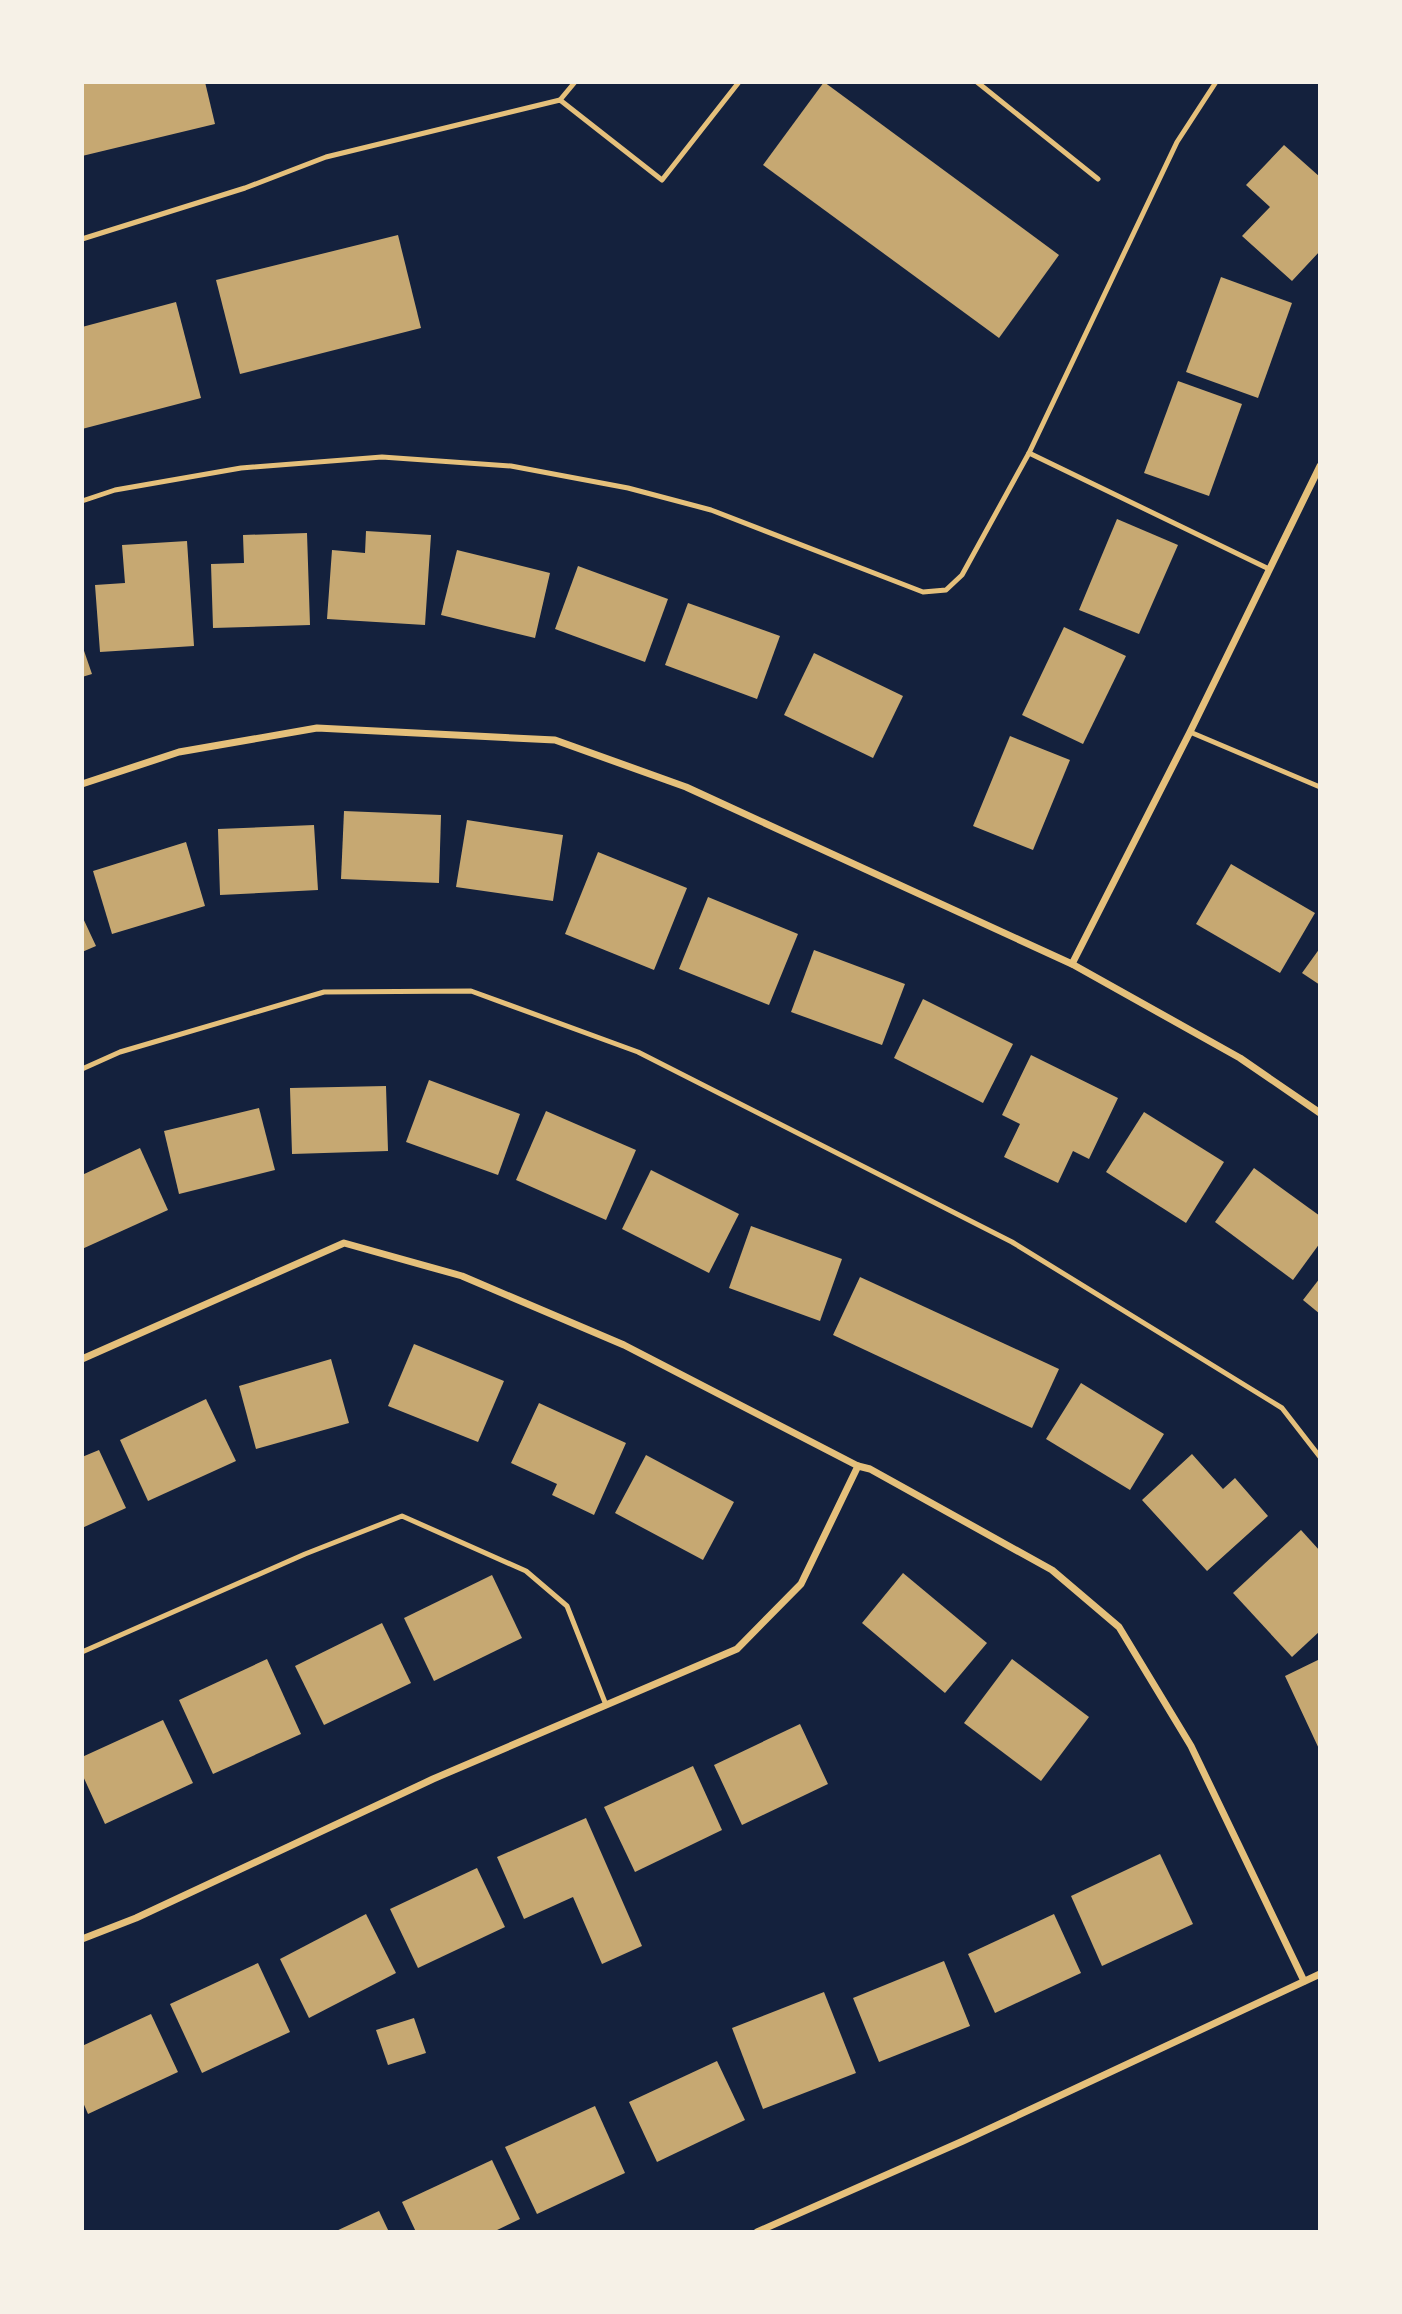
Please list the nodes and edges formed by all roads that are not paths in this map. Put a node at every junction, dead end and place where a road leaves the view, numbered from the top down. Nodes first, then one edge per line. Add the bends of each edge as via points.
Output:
1 (575, 82) edge
2 (739, 82) edge
3 (977, 82) edge
4 (1216, 82) edge
5 (560, 100) junction
6 (1098, 179) dead end
7 (82, 239) edge
8 (1029, 453) junction
9 (1320, 466) edge
10 (1317, 477) edge
11 (82, 501) edge
12 (1269, 569) junction
13 (1190, 732) junction
14 (82, 785) edge
15 (1320, 787) edge
16 (1072, 964) junction
17 (82, 1069) edge
18 (1320, 1113) edge
19 (82, 1359) edge
20 (1320, 1457) edge
21 (859, 1466) junction
22 (82, 1651) edge
23 (606, 1705) junction
24 (82, 1939) edge
25 (1320, 1974) edge
26 (1304, 1981) junction
27 (757, 2232) edge

1 - 5 lane
2 - 5 lane via 662,180
3 - 6 lane
4 - 8 lane via 1177,142
5 - 7 lane via 326,157 245,188
8 - 11 lane via 962,575 946,590 923,592 710,510 628,488 511,466 382,457 241,468
8 - 12 lane
9 - 10 street
10 - 12 street
12 - 13 street
13 - 15 lane
13 - 16 street
14 - 16 street via 179,752 317,729 555,740 686,787
16 - 18 street via 1240,1058
17 - 20 lane via 120,1052 324,992 471,991 638,1052 1012,1242 1282,1408
19 - 21 street via 344,1243 462,1276 611,1339
21 - 23 street via 801,1584 737,1649
21 - 26 street via 1052,1570 1119,1627 1191,1746
22 - 23 lane via 305,1553 402,1516 526,1571 567,1606
23 - 24 street
25 - 26 street
26 - 27 street

